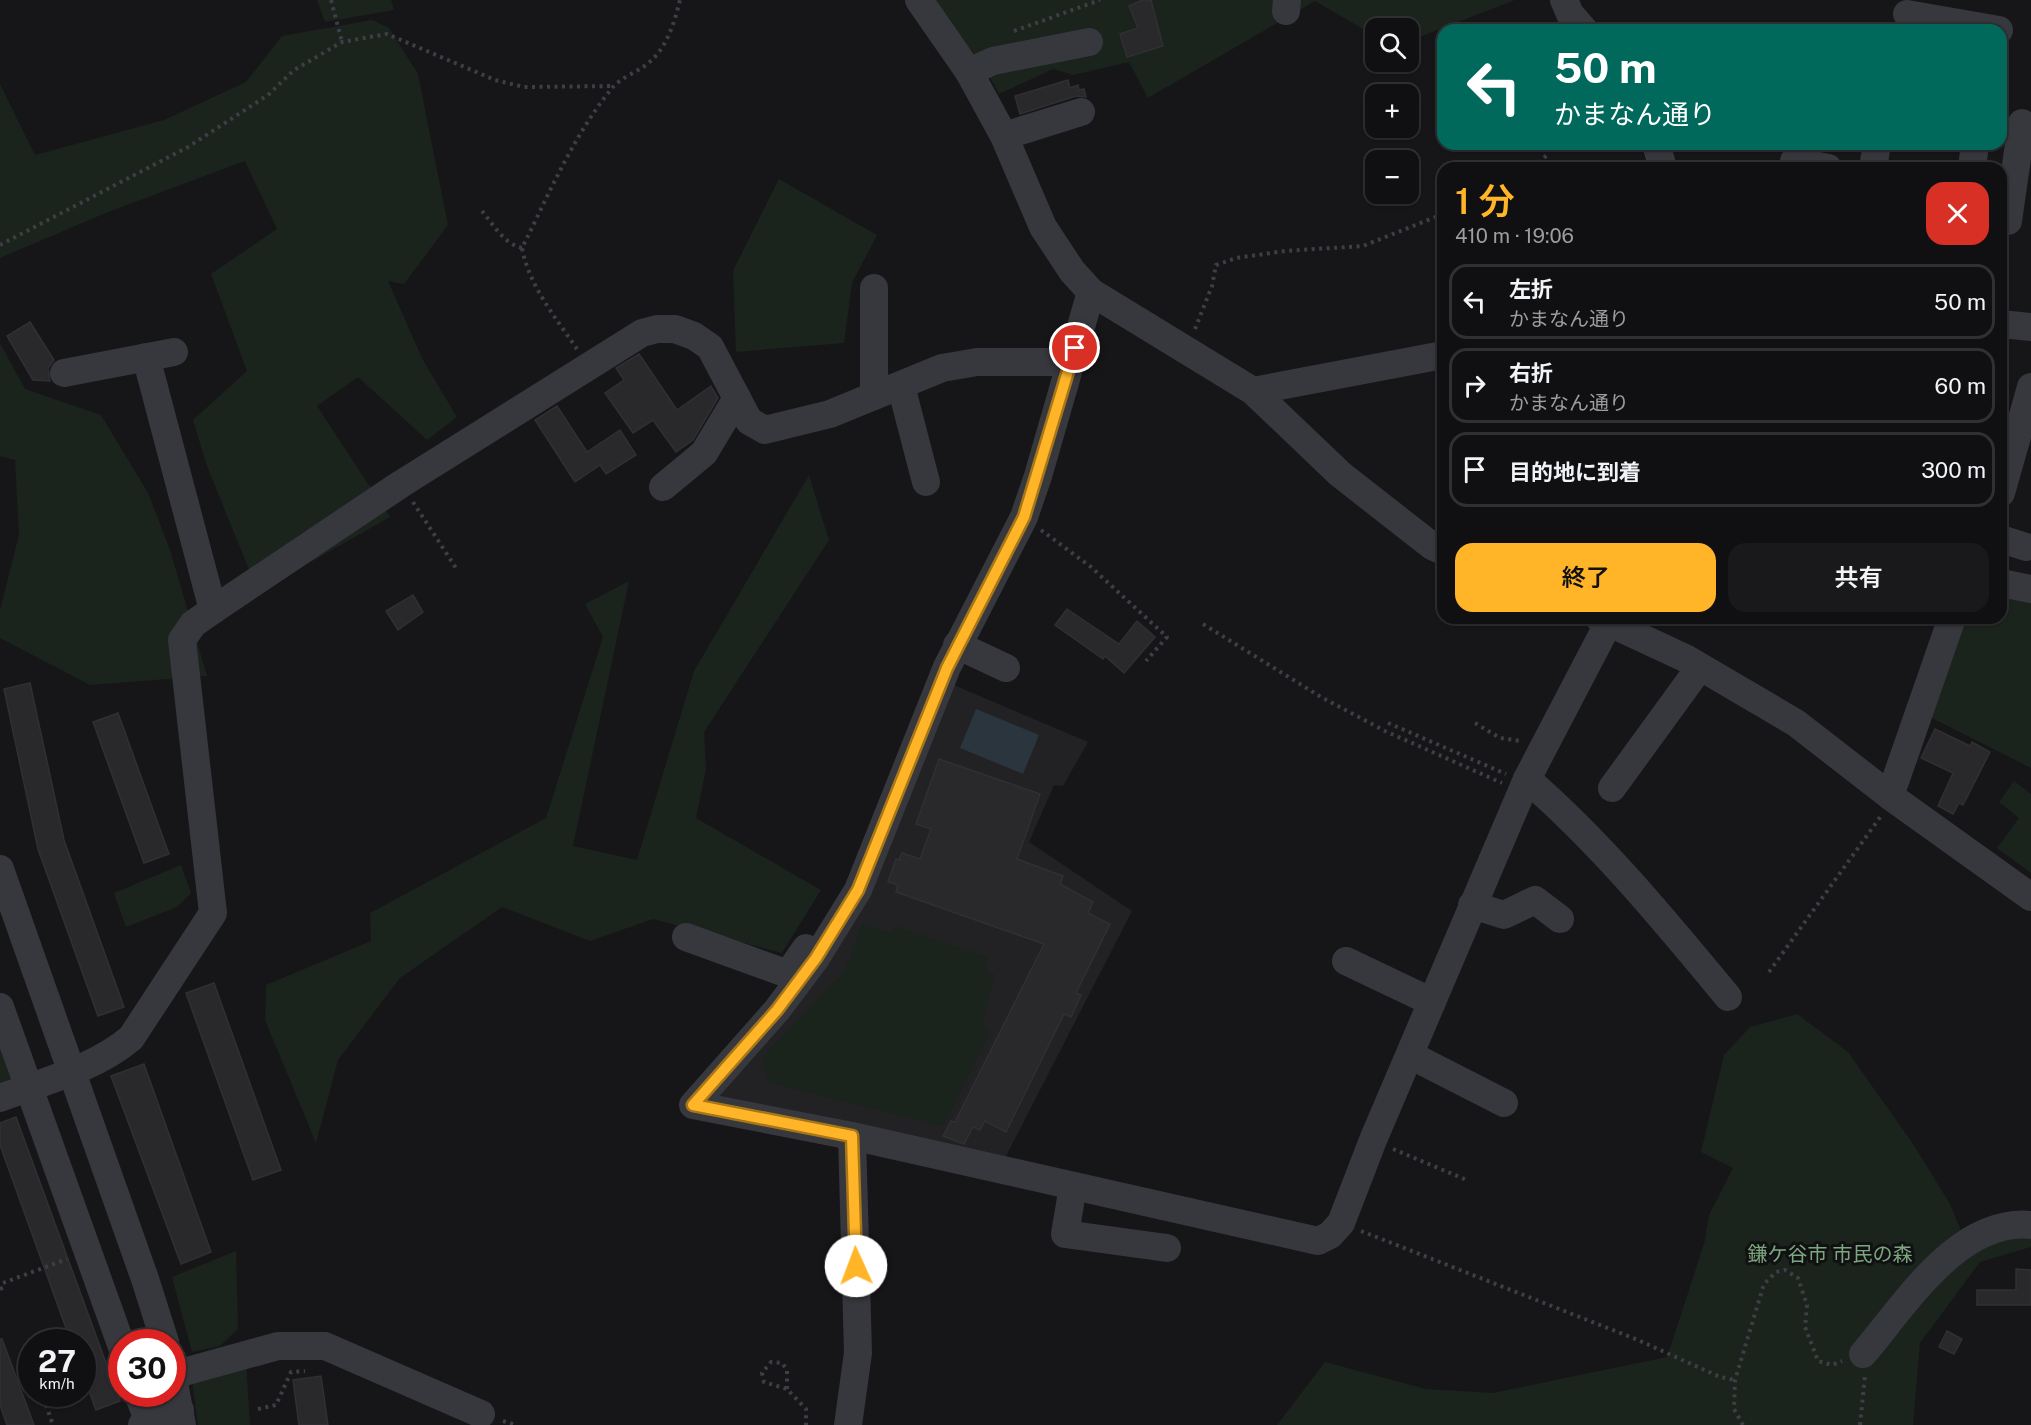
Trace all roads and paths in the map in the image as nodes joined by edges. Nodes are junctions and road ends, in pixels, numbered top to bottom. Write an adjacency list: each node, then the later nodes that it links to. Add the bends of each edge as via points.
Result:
1 (331, 0): 10 (path)
2 (680, 0): 13 (path, via 672,32 647,65)
3 (919, 0): 12 (street)
4 (1100, 0): 9 (path)
5 (1564, 0): 7 (street)
6 (1907, 15): 8 (street)
7 (1579, 24)
8 (1995, 24)
9 (1013, 32)
10 (342, 42): 13 (path, via 387,34 495,80 524,87); 24 (path, via 294,70 268,95 188,147)
11 (1089, 42): 12 (street, via 993,61)
12 (969, 72): 16 (street)
13 (614, 86): 25 (path, via 564,165)
14 (1081, 112): 16 (street)
15 (2022, 123): 23 (street)
16 (1004, 136): 27 (street, via 1043,227)
17 (1547, 150): 19 (path)
18 (1794, 161): 20 (street)
19 (1539, 162)
20 (1799, 162)
21 (482, 211): 25 (path, via 505,238)
22 (1437, 216): 30 (path, via 1363,246 1285,251 1216,265 1212,286)
23 (2013, 224)
24 (0, 245)
25 (522, 248): 34 (path, via 533,281)
26 (874, 288): 40 (street)
27 (1091, 292): 30 (street); 35 (street)
28 (2007, 325): 29 (street)
29 (2031, 327)
30 (1184, 351): 39 (street)
31 (174, 352): 33 (street)
32 (1437, 356): 39 (street)
33 (146, 357): 36 (street); 51 (street)
34 (589, 366): 41 (street, via 642,333 675,329 710,347); 44 (street)
35 (1069, 367): 37 (street, via 1054,362 977,362 942,368); 46 (street)
36 (64, 373)
37 (901, 386): 40 (street); 43 (street)
38 (2031, 387): 42 (street)
39 (1252, 391): 47 (street, via 1340,474)
40 (874, 396): 41 (street, via 830,414 765,430 749,421)
41 (737, 398): 45 (street, via 704,453)
42 (2007, 472)
43 (926, 482)
44 (401, 484): 48 (path); 51 (street)
45 (663, 487)
46 (1024, 517): 56 (street); 57 (path, via 1091,567 1167,637)
47 (1437, 548)
48 (456, 568)
49 (2007, 584): 50 (street)
50 (2031, 589)
51 (213, 610): 78 (street, via 194,624 182,640 213,913 131,1038 118,1049)
52 (1203, 624): 63 (path, via 1376,726)
53 (1602, 624): 62 (street)
54 (1612, 624): 58 (street)
55 (1950, 624): 65 (street)
56 (957, 645): 59 (street); 67 (street)
57 (1146, 661)
58 (1700, 667): 64 (street); 65 (street, via 1796,723)
59 (1006, 668)
60 (1388, 723): 63 (path)
61 (1475, 723): 62 (path, via 1500,738)
62 (1545, 744): 63 (street)
63 (1525, 784): 69 (street); 74 (street, via 1569,815)
64 (1612, 788)
65 (1890, 796): 68 (street); 73 (path, via 1884,812)
66 (0, 869): 78 (street)
67 (858, 890): 71 (street, via 846,895 828,915 788,974); 82 (street, via 816,958 777,1010 693,1105)
68 (2031, 897)
69 (1472, 905): 70 (street, via 1504,915 1535,900); 75 (street)
70 (1560, 919)
71 (686, 937)
72 (1346, 961): 75 (street)
73 (1769, 972)
74 (1728, 997)
75 (1432, 1002): 77 (street)
76 (0, 1007): 79 (street)
77 (1410, 1055): 81 (street); 83 (street)
78 (70, 1070): 79 (street); 92 (street)
79 (28, 1088): 80 (street); 89 (street)
80 (0, 1098)
81 (1504, 1103)
82 (852, 1136): 85 (street); 106 (street, via 858,1353)
83 (1373, 1140): 84 (path); 86 (street)
84 (1468, 1181)
85 (1073, 1186): 86 (street, via 1318,1241); 88 (street, via 1065,1234)
86 (1341, 1223): 96 (path)
87 (2031, 1225): 93 (street, via 1992,1229 1943,1260)
88 (1167, 1248)
89 (87, 1252): 90 (path); 91 (street)
90 (3, 1286)
91 (115, 1329)
92 (161, 1329)
93 (1863, 1354): 96 (path, via 1832,1365 1818,1361 1805,1327 1807,1305 1798,1278 1785,1270 1776,1272 1764,1284); 108 (path, via 1866,1382)
94 (186, 1371): 101 (street, via 278,1346 325,1346)
95 (311, 1371): 100 (path, via 291,1372 276,1405)
96 (1735, 1380): 107 (path, via 1734,1409)
97 (787, 1389): 97 (path, via 764,1382 762,1373 771,1362 782,1363 787,1370); 105 (path, via 806,1409)
98 (47, 1407): 104 (path)
99 (141, 1407): 103 (street)
100 (258, 1409)
101 (481, 1414)
102 (181, 1418): 103 (street)
103 (145, 1424)
104 (53, 1425)
105 (806, 1425)
106 (848, 1425)
107 (1743, 1425)
108 (1860, 1425)

